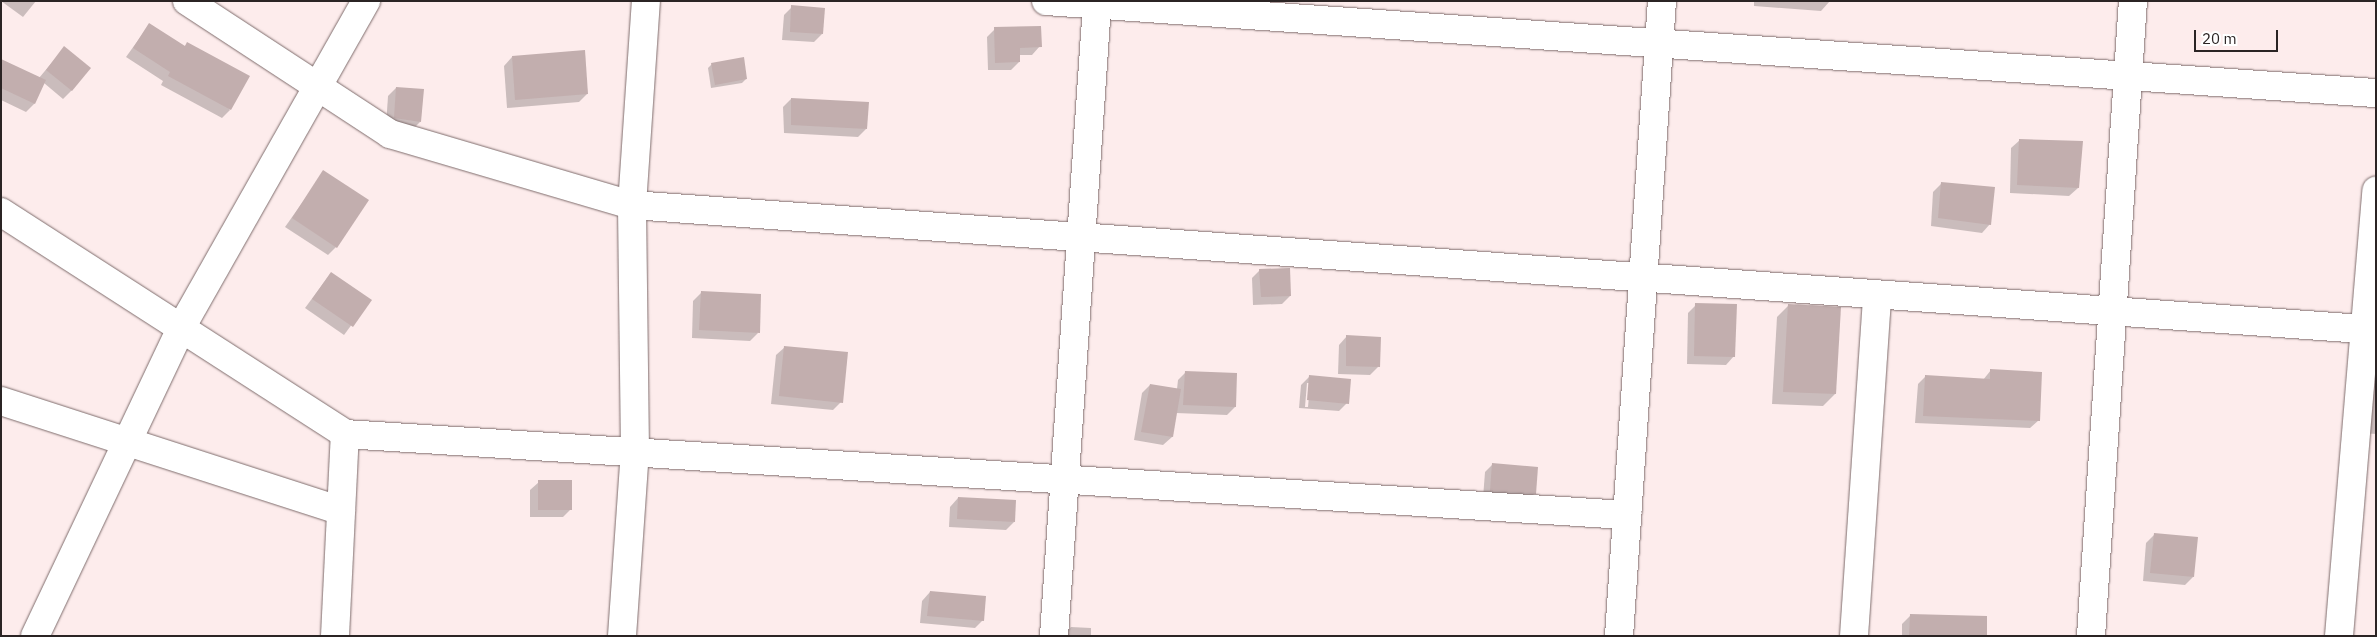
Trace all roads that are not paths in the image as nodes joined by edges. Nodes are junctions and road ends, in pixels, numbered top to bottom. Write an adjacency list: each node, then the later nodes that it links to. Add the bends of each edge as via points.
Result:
1 (187, 1): 11 (street)
2 (366, 1): 11 (street)
3 (646, 1): 14 (street)
4 (1046, 1): 7 (street)
5 (1662, 1): 9 (street)
6 (2133, 1): 10 (street)
7 (1097, 5): 8 (street); 16 (street)
8 (1208, 7): 9 (street)
9 (1660, 44): 10 (street); 17 (street)
10 (2128, 76): 12 (street); 19 (street)
11 (319, 88): 14 (street, via 390,134); 20 (street)
12 (2376, 93)
13 (2376, 191): 21 (street)
14 (632, 205): 16 (street); 25 (street)
15 (1, 212): 20 (street)
16 (1081, 238): 17 (street); 26 (street)
17 (1644, 278): 18 (street); 28 (street)
18 (1877, 295): 19 (street); 34 (street)
19 (2112, 312): 21 (street); 35 (street)
20 (181, 328): 23 (street); 24 (street)
21 (2370, 330): 36 (street)
22 (1, 401): 24 (street)
23 (346, 434): 25 (street); 27 (street)
24 (127, 442): 27 (street); 29 (street)
25 (635, 452): 26 (street); 31 (street)
26 (1064, 480): 28 (street); 32 (street)
27 (342, 511): 30 (street)
28 (1627, 515): 33 (street)
29 (35, 636)
30 (335, 636)
31 (622, 636)
32 (1054, 636)
33 (1619, 636)
34 (1854, 636)
35 (2091, 636)
36 (2339, 636)

